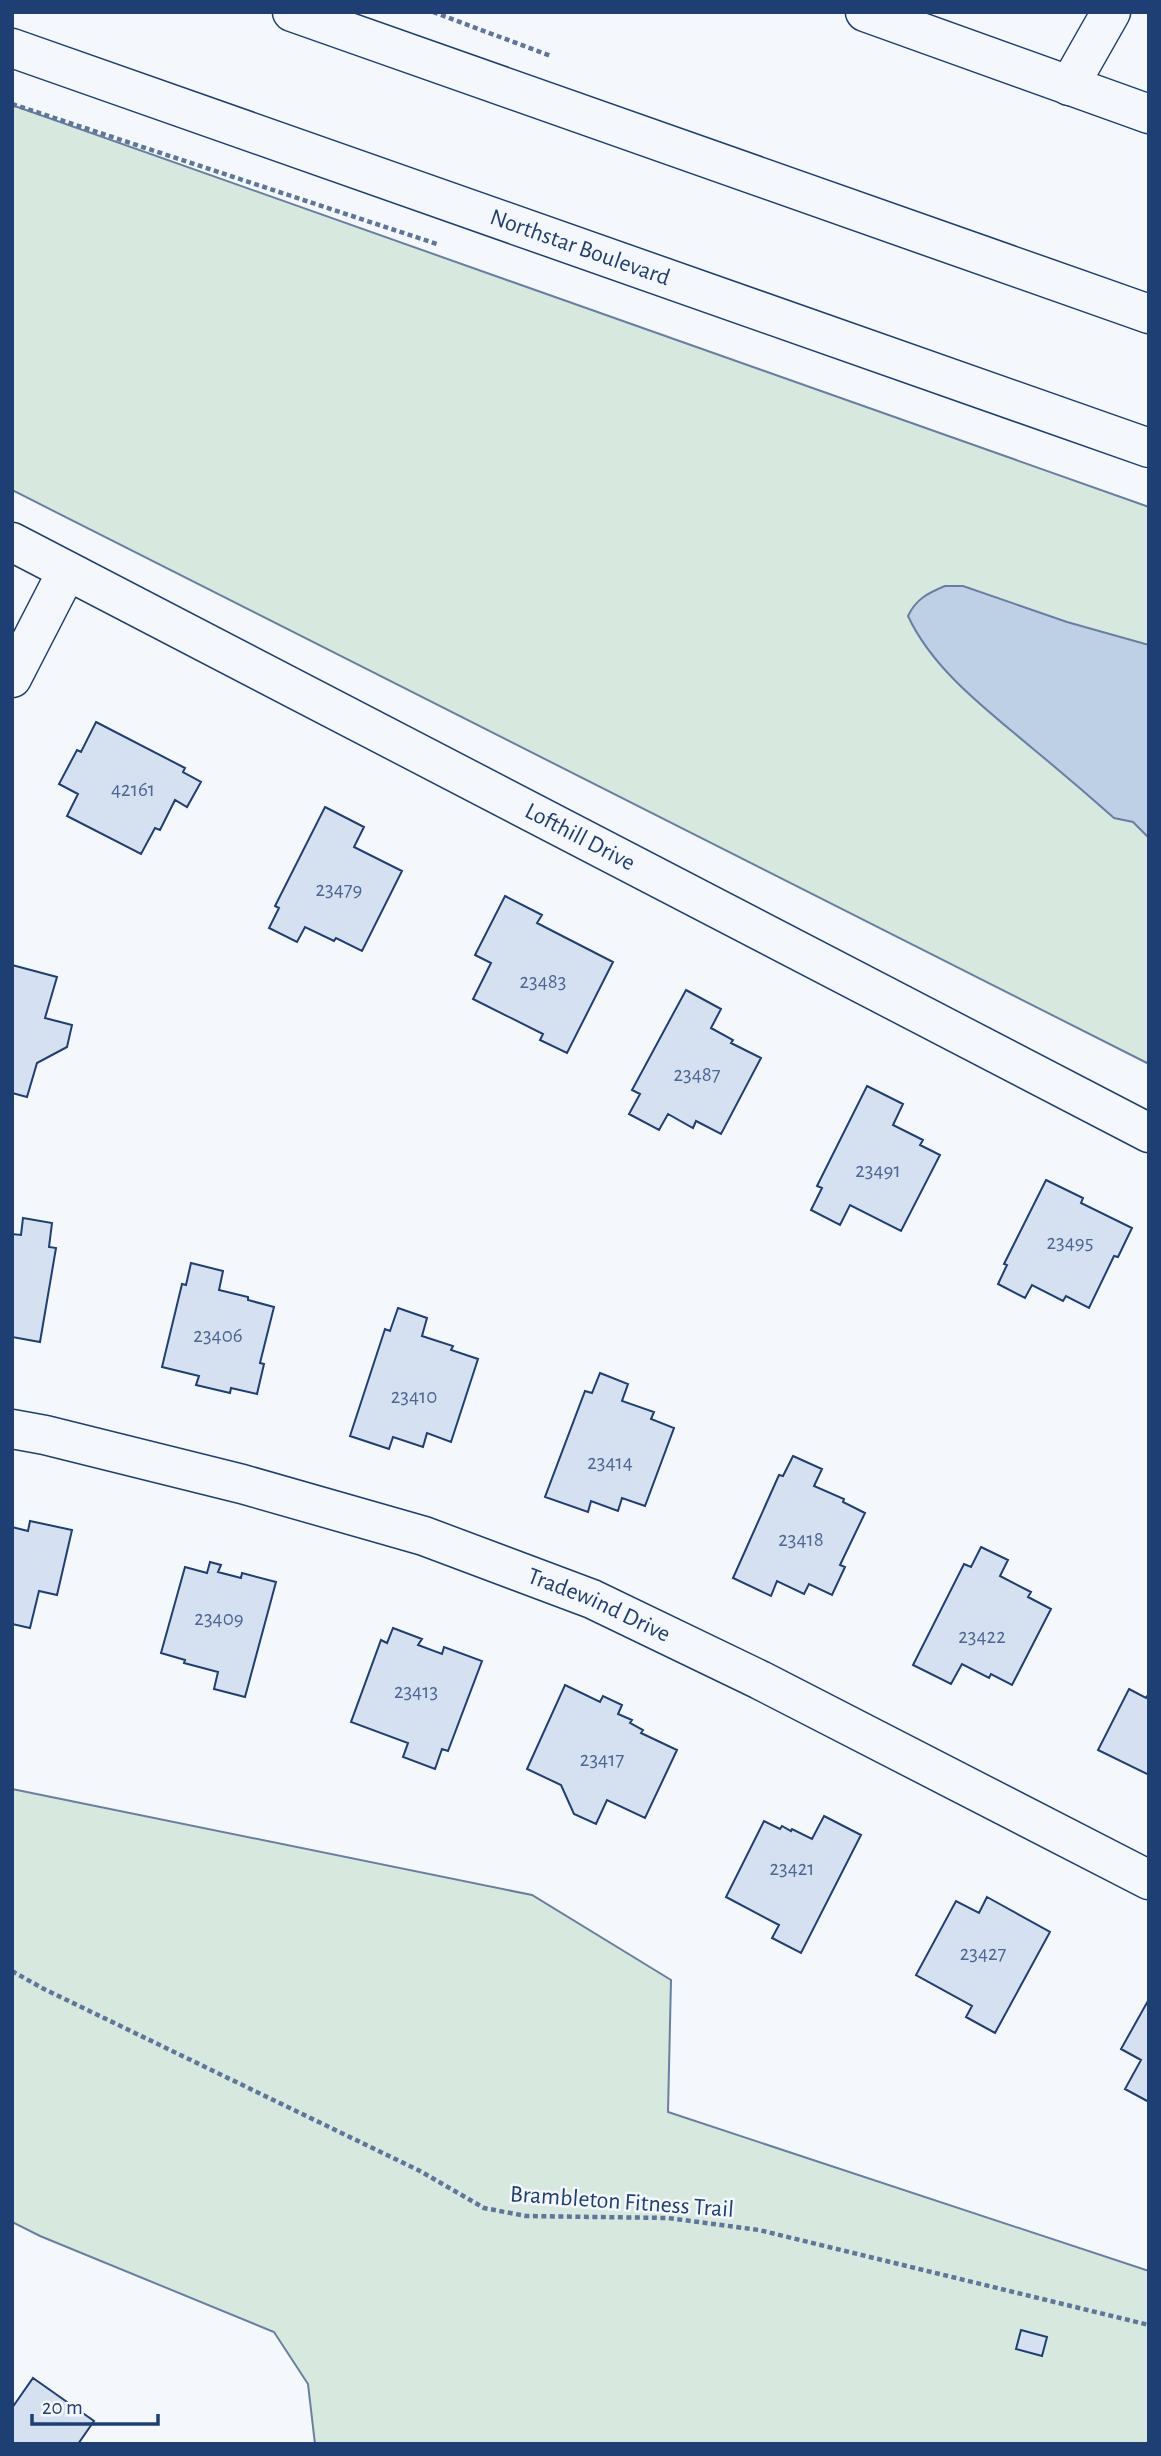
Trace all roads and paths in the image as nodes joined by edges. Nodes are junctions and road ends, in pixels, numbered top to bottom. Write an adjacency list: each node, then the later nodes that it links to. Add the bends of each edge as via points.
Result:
1 (292, 12): 7 (street)
2 (865, 12): 5 (street)
3 (1111, 12): 5 (street)
4 (12, 48): 8 (street, Northstar Boulevard)
5 (1069, 86): 6 (street)
6 (1149, 114)
7 (1149, 314)
8 (1149, 448)
9 (12, 542): 10 (street, Lofthill Drive)
10 (67, 571): 11 (street); 12 (street, Lofthill Drive)
11 (12, 678)
12 (1149, 1133)
13 (12, 1429): 14 (street, Tradewind Drive, via 242,1484 424,1536 592,1599)
14 (1149, 1880)
15 (12, 1971): 16 (path, Brambleton Fitness Trail, via 420,2171 484,2208 526,2216 668,2218 759,2230)
16 (1149, 2325)

